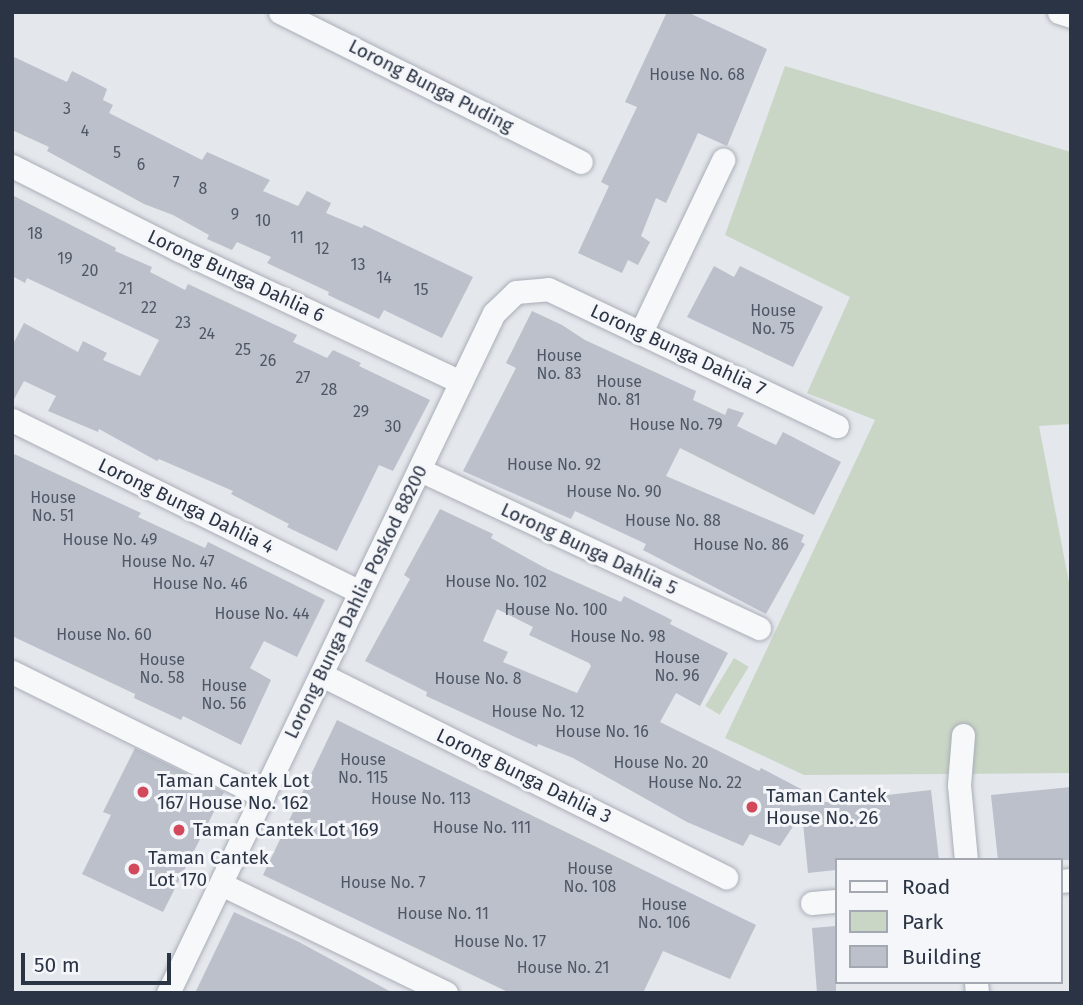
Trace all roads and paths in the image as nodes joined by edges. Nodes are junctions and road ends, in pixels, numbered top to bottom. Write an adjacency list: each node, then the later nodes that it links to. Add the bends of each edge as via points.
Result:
1 (280, 12): 5 (street, Lorong Bunga Puding)
2 (1059, 12): 3 (street)
3 (1071, 16)
4 (723, 160): 8 (street)
5 (581, 162)
6 (12, 166): 9 (street, Lorong Bunga Dahlia 6)
7 (516, 292): 8 (street, Lorong Bunga Dahlia 7, via 548,289); 9 (street, Lorong Bunga Dahlia Poskod 88200, via 494,313)
8 (641, 332): 11 (street, Lorong Bunga Dahlia 7)
9 (461, 382): 12 (street, Lorong Bunga Dahlia Poskod 88200)
10 (12, 420): 13 (street, Lorong Bunga Dahlia 4)
11 (837, 426)
12 (420, 470): 13 (street, Lorong Bunga Dahlia Poskod 88200); 14 (street, Lorong Bunga Dahlia 5)
13 (360, 592): 16 (street, Lorong Bunga Dahlia Poskod 88200)
14 (759, 628)
15 (12, 672): 18 (street)
16 (322, 676): 18 (street, Lorong Bunga Dahlia Poskod 88200); 20 (street, Lorong Bunga Dahlia 3)
17 (963, 735): 19 (street, via 958,785)
18 (262, 796): 21 (street, Lorong Bunga Dahlia Poskod 88200)
19 (966, 858)
20 (726, 877)
21 (221, 884): 24 (street, Lorong Bunga Dahlia Poskod 88200); 25 (street)
22 (834, 901): 23 (street)
23 (812, 903)
24 (168, 993)
25 (446, 993)

